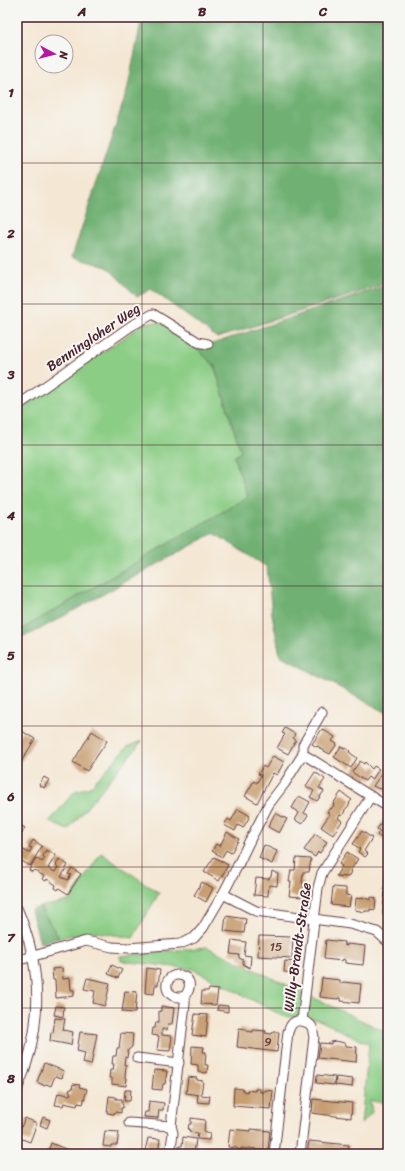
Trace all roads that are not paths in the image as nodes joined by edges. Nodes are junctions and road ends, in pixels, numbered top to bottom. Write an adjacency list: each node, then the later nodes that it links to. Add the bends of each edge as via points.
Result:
1 (208, 344): 2 (street, Benningloher Weg, via 198,342 153,314 131,326)
2 (17, 406)
3 (322, 712): 4 (street, via 303,745)
4 (303, 754): 5 (street); 7 (street, via 269,804)
5 (371, 796): 6 (street); 9 (street, Willy-Brandt-Straße, via 322,873)
6 (388, 808)
7 (222, 894): 9 (street, via 256,911); 11 (street, via 203,928 194,938 180,944 128,948 86,941)
8 (17, 908): 11 (street)
9 (314, 919): 10 (street, via 350,924 377,932); 14 (street, Willy-Brandt-Straße)
10 (387, 940)
11 (32, 956): 12 (street); 17 (street, via 36,981 35,1026)
12 (17, 959)
13 (185, 996): 16 (street)
14 (302, 1021): 21 (street, Willy-Brandt-Straße, via 292,1023 288,1032); 22 (street, Willy-Brandt-Straße, via 312,1028 314,1037)
15 (137, 1058): 16 (street)
16 (179, 1063): 19 (street)
17 (18, 1084)
18 (129, 1123): 19 (street)
19 (171, 1126): 20 (street, via 173,1133)
20 (170, 1154)
21 (274, 1154)
22 (300, 1154)

